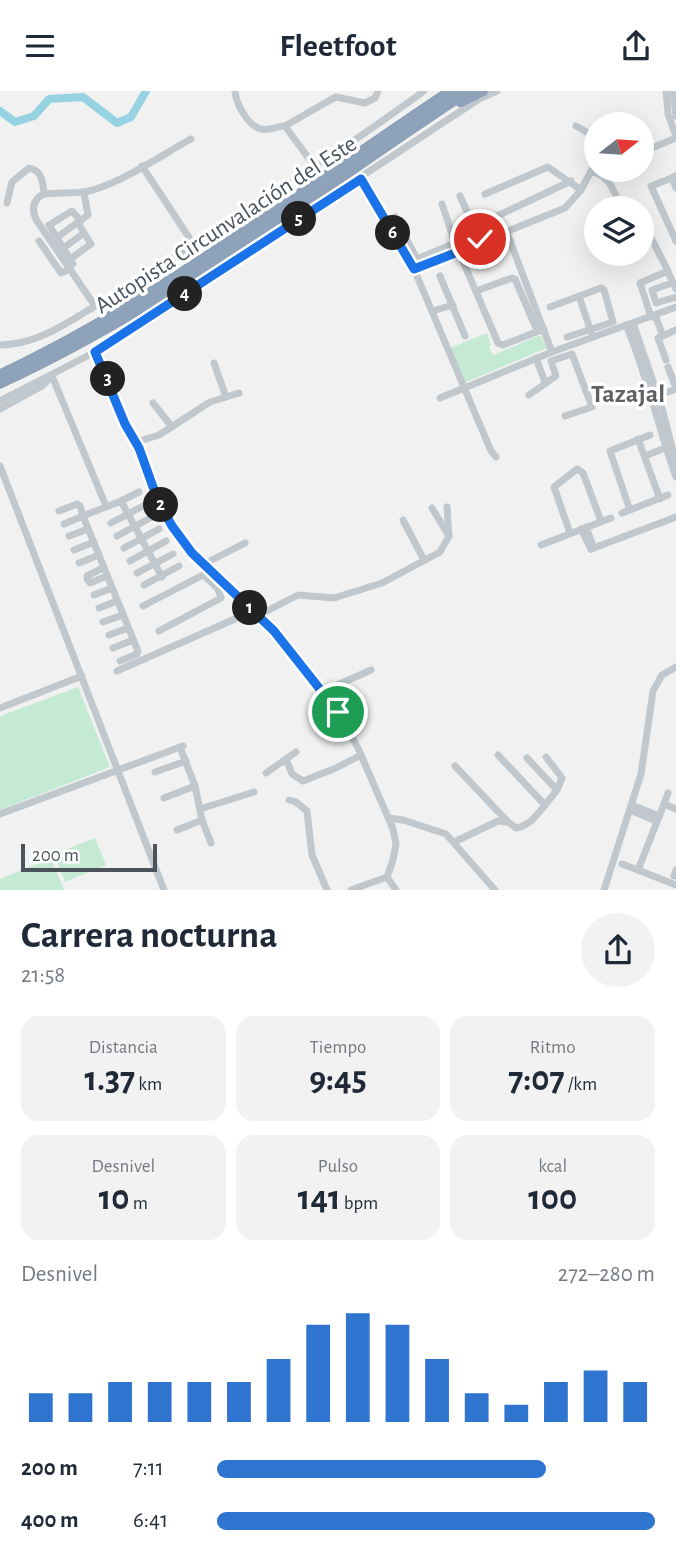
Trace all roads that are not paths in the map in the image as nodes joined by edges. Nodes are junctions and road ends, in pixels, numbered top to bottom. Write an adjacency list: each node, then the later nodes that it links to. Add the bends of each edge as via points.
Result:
1 (235, 91): 13 (street, via 238,103 257,127)
2 (378, 91): 13 (street, via 365,103 336,97)
3 (425, 91): 20 (street)
4 (440, 91): 11 (highway)
5 (451, 91): 11 (highway, Autopista Circunvalación del Este)
6 (468, 91): 11 (highway, Autopista Circunvalación del Este)
7 (483, 91): 11 (highway)
8 (497, 91): 22 (street)
9 (666, 91): 16 (street)
10 (673, 91): 12 (street)
11 (423, 115): 74 (highway, Autopista Circunvalación del Este, via 127,308); 77 (highway, Autopista Circunvalación del Este, via 132,316)
12 (676, 116)
13 (285, 125): 20 (street)
14 (576, 126): 15 (street)
15 (584, 131)
16 (676, 137): 18 (street)
17 (191, 139): 19 (street)
18 (654, 147)
19 (142, 166): 27 (street); 43 (street)
20 (316, 167): 43 (street)
21 (674, 177): 25 (street); 40 (street, via 651,186)
22 (361, 179): 46 (street); 70 (street)
23 (571, 181): 26 (street); 29 (street, via 548,167); 34 (street)
24 (585, 182): 26 (street)
25 (676, 188)
26 (581, 190): 37 (street, via 565,208)
27 (84, 193): 28 (street); 35 (street, via 89,213)
28 (44, 194): 31 (street, via 42,178 29,168 12,182); 47 (street, via 34,204 34,215)
29 (485, 194)
30 (460, 196): 41 (street)
31 (7, 203)
32 (442, 204): 46 (street, via 455,243)
33 (395, 217): 46 (street)
34 (495, 217)
35 (80, 222): 36 (street); 38 (street); 38 (street, via 72,211 51,223)
36 (84, 233): 44 (street); 47 (street, via 91,244)
37 (507, 233): 41 (street); 63 (street)
38 (56, 238): 44 (street)
39 (39, 241): 47 (street, via 61,273)
40 (676, 241)
41 (481, 243): 45 (street)
42 (654, 244): 61 (street, via 667,271 640,283)
43 (194, 245): 56 (street)
44 (62, 249): 47 (street)
45 (459, 252): 48 (street); 53 (street)
46 (411, 257): 48 (street)
47 (71, 264): 56 (street)
48 (414, 269): 60 (street)
49 (667, 272): 52 (street)
50 (440, 276): 57 (street)
51 (669, 284): 55 (street, via 652,291 656,303)
52 (676, 289)
53 (476, 291): 63 (street, via 515,279); 63 (street, via 501,345)
54 (579, 296): 58 (street); 65 (street); 65 (street, via 604,290 613,322)
55 (676, 297)
56 (95, 306): 69 (street, via 46,336)
57 (449, 307): 60 (street); 66 (street)
58 (550, 307)
59 (676, 307): 61 (street)
60 (433, 314): 79 (street)
61 (653, 316): 62 (street); 67 (street)
62 (629, 324): 65 (street); 82 (street); 92 (street)
63 (540, 329): 71 (street)
64 (676, 330): 67 (street)
65 (591, 333): 68 (street); 71 (street)
66 (465, 336)
67 (663, 336): 78 (street, via 658,338)
68 (567, 337)
69 (0, 345)
70 (95, 352): 75 (street); 95 (street)
71 (552, 352): 72 (street)
72 (540, 357): 76 (street); 79 (street)
73 (214, 363): 83 (street)
74 (0, 375)
75 (52, 376): 85 (street, via 42,386); 105 (street)
76 (549, 380): 81 (street); 89 (street, via 556,376 551,361 572,354 592,407)
77 (0, 383)
78 (676, 388): 82 (street)
79 (463, 389): 84 (street); 97 (street)
80 (239, 393): 83 (street)
81 (529, 395)
82 (657, 396): 92 (street)
83 (226, 397): 91 (street, via 201,406)
84 (440, 398)
85 (9, 400): 86 (street); 88 (street)
86 (0, 401)
87 (153, 403): 91 (street)
88 (0, 409)
89 (565, 417)
90 (676, 422): 92 (street)
91 (172, 427): 95 (street)
92 (662, 428): 96 (street); 99 (street)
93 (650, 435): 94 (street)
94 (638, 439): 98 (street); 98 (street, via 610,451 626,512 664,497)
95 (138, 445): 140 (street, via 172,526)
96 (666, 450): 98 (street); 99 (street)
97 (496, 457)
98 (646, 458)
99 (675, 466): 101 (street)
100 (0, 467): 165 (street)
101 (676, 477)
102 (139, 492): 103 (street)
103 (121, 501): 105 (street); 109 (street)
104 (145, 505): 109 (street)
105 (106, 506): 110 (street)
106 (447, 507): 125 (street)
107 (432, 508): 125 (street)
108 (59, 511): 110 (street, via 79,504)
109 (128, 514): 116 (street); 118 (street)
110 (83, 516): 117 (street); 120 (street)
111 (152, 517): 118 (street)
112 (676, 517): 119 (street, via 591,549)
113 (611, 518): 115 (street)
114 (403, 520): 136 (street)
115 (601, 521): 119 (street); 122 (street, via 583,473 573,471 554,487)
116 (111, 523)
117 (64, 524)
118 (135, 527): 124 (street); 126 (street)
119 (584, 528): 122 (street)
120 (89, 529): 123 (street); 128 (street)
121 (159, 529): 126 (street)
122 (570, 533): 130 (street)
123 (69, 536)
124 (117, 536)
125 (449, 537): 136 (street, via 444,548)
126 (141, 539): 131 (street); 133 (street)
127 (166, 541): 133 (street)
128 (93, 542): 132 (street); 135 (street)
129 (246, 543): 140 (street)
130 (541, 545)
131 (124, 548)
132 (74, 550)
133 (148, 552): 137 (street); 139 (street)
134 (173, 554): 139 (street)
135 (99, 555): 138 (street); 142 (street)
136 (424, 560): 153 (street, via 382,583 334,598 298,595)
137 (130, 561)
138 (79, 563)
139 (155, 564): 143 (street); 146 (street)
140 (204, 564): 144 (street)
141 (180, 566): 146 (street)
142 (103, 568): 145 (street); 145 (street, via 87,579 90,583)
143 (137, 573)
144 (207, 573): 151 (street); 153 (street); 157 (street, via 221,598)
145 (107, 576): 148 (street)
146 (162, 577): 147 (street)
147 (144, 585)
148 (112, 588): 149 (street); 150 (street)
149 (94, 595)
150 (117, 601): 152 (street); 154 (street)
151 (143, 606)
152 (99, 608)
153 (255, 613): 164 (street); 166 (street)
154 (123, 615): 155 (street); 156 (street)
155 (103, 622)
156 (128, 628): 158 (street); 159 (street)
157 (159, 631)
158 (109, 635)
159 (133, 640): 160 (street); 161 (street, via 138,653)
160 (113, 648)
161 (120, 661)
162 (676, 667): 187 (street, via 662,675 653,691 642,768)
163 (371, 670): 166 (street)
164 (117, 671)
165 (82, 676): 167 (street); 176 (street)
166 (322, 692): 169 (street)
167 (0, 708)
168 (296, 752): 173 (street)
169 (361, 755): 173 (street, via 303,781 292,774); 192 (street)
170 (498, 755): 186 (street)
171 (546, 757): 180 (street, via 562,778)
172 (527, 758): 180 (street)
173 (286, 759): 178 (street)
174 (184, 762): 176 (street, via 180,747); 177 (street); 179 (street)
175 (455, 766): 190 (street)
176 (118, 769): 191 (street); 205 (street)
177 (155, 772)
178 (265, 773)
179 (193, 787): 183 (street); 188 (street)
180 (557, 790): 186 (street)
181 (254, 792): 188 (street)
182 (668, 793): 185 (street)
183 (164, 797)
184 (289, 800): 206 (street, via 307,810 312,853)
185 (664, 804): 189 (street); 193 (street)
186 (545, 805): 196 (street, via 526,825 516,828)
187 (631, 807): 193 (street); 211 (street)
188 (200, 809): 194 (street)
189 (676, 809)
190 (497, 810): 195 (street); 196 (street)
191 (0, 814)
192 (389, 818): 198 (street, via 440,832); 202 (street, via 396,844)
193 (657, 819): 201 (street)
194 (202, 820): 197 (street); 199 (street)
195 (497, 821): 196 (street); 198 (street)
196 (508, 822)
197 (177, 830)
198 (454, 842): 210 (street)
199 (211, 843)
200 (622, 864): 201 (street)
201 (638, 870): 204 (street)
202 (387, 877): 203 (street); 209 (street)
203 (372, 881): 207 (street); 208 (street)
204 (676, 885)
205 (164, 890)
206 (327, 890)
207 (351, 890)
208 (375, 890)
209 (396, 890)
210 (495, 890)
211 (604, 890)

